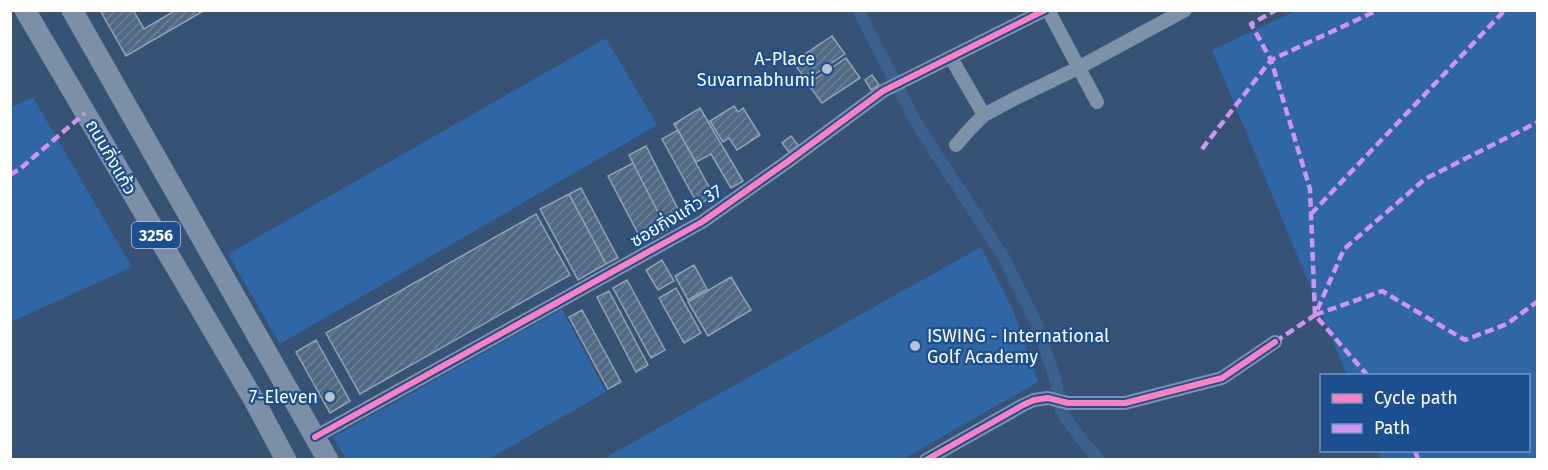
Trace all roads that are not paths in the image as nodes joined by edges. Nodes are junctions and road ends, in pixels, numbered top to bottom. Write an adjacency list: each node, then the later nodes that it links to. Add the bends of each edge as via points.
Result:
1 (25, 10): 12 (main road, ถนนกิ่งแก้ว / 3256)
2 (72, 10): 11 (main road, 3256)
3 (1047, 10): 5 (street, ซอยกิ่งแก้ว 37); 6 (street)
4 (1185, 10): 6 (street)
5 (951, 58): 8 (street); 11 (street, ซอยกิ่งแก้ว 37, via 884,91 702,222)
6 (1078, 68): 7 (street); 8 (street)
7 (1097, 102)
8 (984, 115): 9 (street)
9 (956, 145)
10 (1275, 342): 14 (street, via 1222,378 1125,403 1035,400)
11 (315, 437): 13 (main road, 3256)
12 (286, 459)
13 (328, 459)
14 (926, 459)

